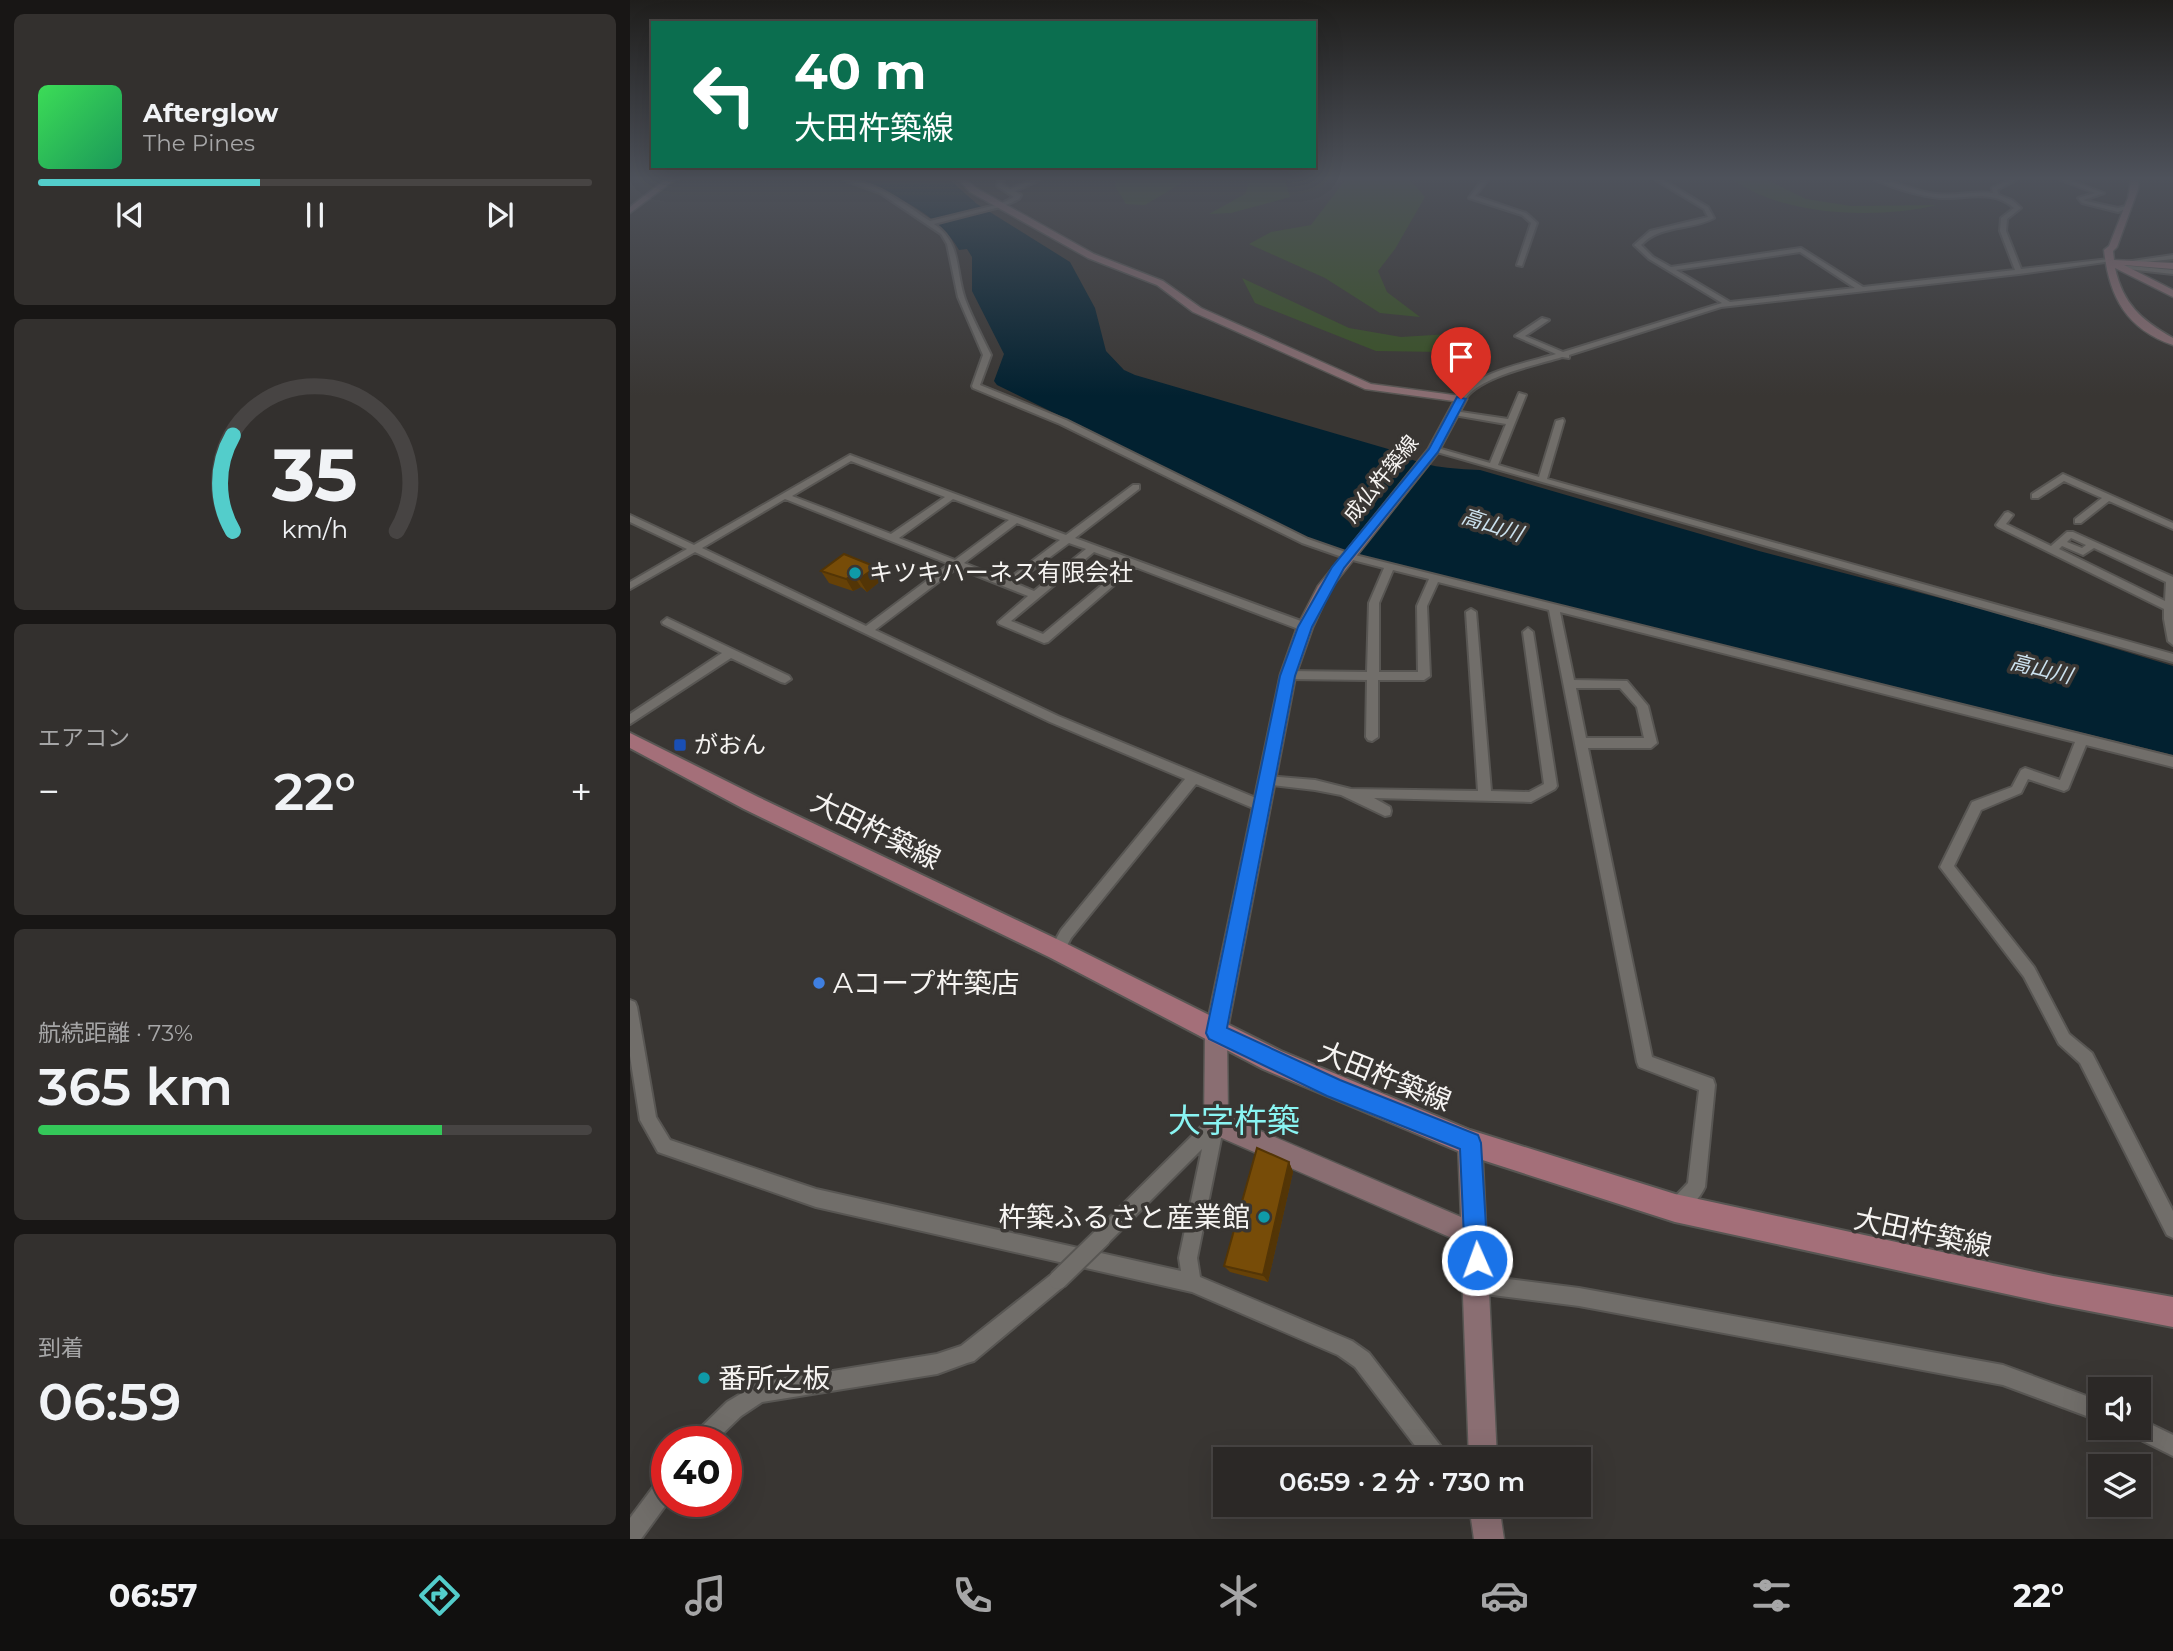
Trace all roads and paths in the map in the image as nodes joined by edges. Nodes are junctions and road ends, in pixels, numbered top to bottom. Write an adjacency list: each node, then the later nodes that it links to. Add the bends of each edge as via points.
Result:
1 (952, 252): 47 (street, via 961,297 987,355 976,386 1063,422 1305,541)
2 (1084, 252): 24 (main road, 成仏杵築線, via 1160,283 1213,318 1369,387)
3 (1525, 252): 11 (street)
4 (1646, 252): 14 (street)
5 (1789, 252): 14 (street)
6 (1804, 252): 17 (street)
7 (2009, 252): 15 (street)
8 (2108, 252): 10 (main road)
9 (2173, 257): 13 (street)
10 (2109, 261): 13 (main road); 15 (street)
11 (1520, 265)
12 (2173, 266): 13 (main road)
13 (2119, 267): 16 (street); 18 (main road); 21 (main road, via 2113,290 2123,306)
14 (1669, 270): 19 (street)
15 (2019, 272): 17 (street)
16 (2173, 272)
17 (1860, 288): 19 (street)
18 (2173, 294)
19 (1729, 304): 22 (street)
20 (1545, 320): 22 (street, via 1519,336)
21 (2173, 342)
22 (1566, 356): 24 (street, via 1482,380)
23 (1522, 395): 27 (street)
24 (1461, 399): 25 (main road, 成仏杵築線)
25 (1454, 413): 27 (street); 28 (main road, 成仏杵築線)
26 (1560, 421): 30 (street)
27 (1511, 422): 29 (street)
28 (1434, 450): 29 (street); 47 (main road, 成仏杵築線)
29 (1494, 465): 30 (street)
30 (1543, 478): 64 (street)
31 (1136, 487): 42 (street)
32 (785, 496): 33 (street, via 849,458); 41 (street); 46 (street)
33 (952, 496): 38 (street); 41 (street)
34 (2035, 496): 35 (street, via 2063,477)
35 (2109, 497): 39 (street); 40 (street)
36 (2008, 515): 44 (street, via 2001,525)
37 (630, 518): 46 (street)
38 (1015, 520): 42 (street); 48 (street)
39 (2078, 521)
40 (2173, 526)
41 (892, 538): 48 (street)
42 (1068, 540): 45 (street); 52 (street)
43 (2092, 544): 44 (street, via 2070,534); 55 (street, via 2171,580)
44 (2056, 546): 55 (street)
45 (1092, 549): 49 (street); 54 (street)
46 (693, 550): 53 (street); 60 (street)
47 (1348, 556): 50 (street); 59 (main road, 成仏杵築線, via 1325,586)
48 (957, 564): 52 (street); 60 (street)
49 (1133, 564): 54 (street, via 1044,639 1003,622); 59 (street)
50 (1390, 567): 51 (street); 68 (street, via 1374,603)
51 (1435, 578): 56 (street); 68 (street, via 1422,606 1424,676)
52 (1008, 584): 54 (street)
53 (630, 586)
54 (1035, 595)
55 (2169, 607): 62 (street)
56 (1554, 608): 70 (street); 73 (street)
57 (1471, 612): 80 (street)
58 (667, 622): 65 (street)
59 (1305, 627): 67 (main road, 成仏杵築線)
60 (866, 631): 77 (street)
61 (1528, 632): 80 (street, via 1551,786 1531,797)
62 (2173, 641)
63 (2173, 647): 64 (street)
64 (2156, 652): 66 (street)
65 (730, 653): 69 (street); 71 (street)
66 (2173, 658)
67 (1288, 676): 68 (street); 78 (main road, 成仏杵築線)
68 (1374, 677): 72 (street)
69 (785, 679)
70 (1570, 684): 75 (street); 75 (street, via 1623,684 1642,706 1651,743)
71 (630, 720)
72 (1372, 737)
73 (2082, 739): 76 (street); 89 (street, via 2064,786 2025,773 2017,790 1976,806 1947,867 2029,972 2064,1040 2086,1058)
74 (630, 740): 83 (main road, 大田杵築線)
75 (1581, 743): 88 (street, via 1645,1062 1707,1084 1696,1186)
76 (2173, 762)
77 (1193, 778): 81 (street); 83 (street)
78 (1268, 781): 79 (street, via 1335,786); 81 (main road, 成仏杵築線)
79 (1352, 793): 80 (street); 82 (street)
80 (1485, 797)
81 (1264, 807): 85 (main road, 成仏杵築線)
82 (1385, 811)
83 (1057, 950): 85 (main road, 大田杵築線)
84 (630, 1007): 91 (street, via 648,1120 664,1146 816,1198)
85 (1216, 1033): 86 (main road, 成仏杵築線); 87 (main road, 大田杵築線, via 1334,1088)
86 (1216, 1124): 90 (main road); 91 (street, via 1188,1258); 95 (street, bridge, via 1058,1280 967,1354 937,1364 759,1393)
87 (1470, 1143): 88 (main road, 大田杵築線); 90 (main road)
88 (1675, 1208): 93 (main road, 大田杵築線)
89 (2173, 1229)
90 (1476, 1236): 92 (main road)
91 (1192, 1283): 98 (street, via 1345,1348 1362,1360)
92 (1478, 1284): 94 (street, via 1579,1297 2003,1375); 99 (main road)
93 (2173, 1312)
94 (2088, 1407)
95 (716, 1426)
96 (2151, 1435): 97 (street)
97 (2173, 1446)
98 (1429, 1447)
99 (1483, 1447)
100 (651, 1507): 101 (street)
101 (630, 1536)

